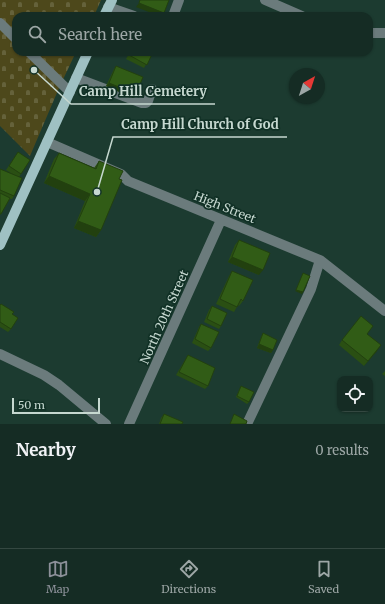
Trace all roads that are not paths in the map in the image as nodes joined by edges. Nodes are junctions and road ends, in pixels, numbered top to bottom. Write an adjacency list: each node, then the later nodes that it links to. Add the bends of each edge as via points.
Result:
1 (179, 0): 5 (street)
2 (265, 0): 6 (street)
3 (108, 8): 4 (street)
4 (121, 12)
5 (174, 12)
6 (293, 12)
7 (0, 23): 10 (street)
8 (373, 33): 9 (street)
9 (385, 33)
10 (12, 35)
11 (33, 56): 15 (street)
12 (86, 56): 13 (main road)
13 (76, 78): 14 (street, via 144,103 148,101); 15 (main road)
14 (152, 89)
15 (70, 92): 16 (main road)
16 (47, 142): 17 (street, High Street, via 121,174 128,181); 18 (main road)
17 (222, 220): 19 (street, High Street); 23 (street, North 20th Street)
18 (0, 245)
19 (320, 260): 20 (street, High Street); 24 (street, via 311,289)
20 (385, 311)
21 (0, 354): 22 (street, via 44,375)
22 (106, 424)
23 (129, 424)
24 (247, 424)

